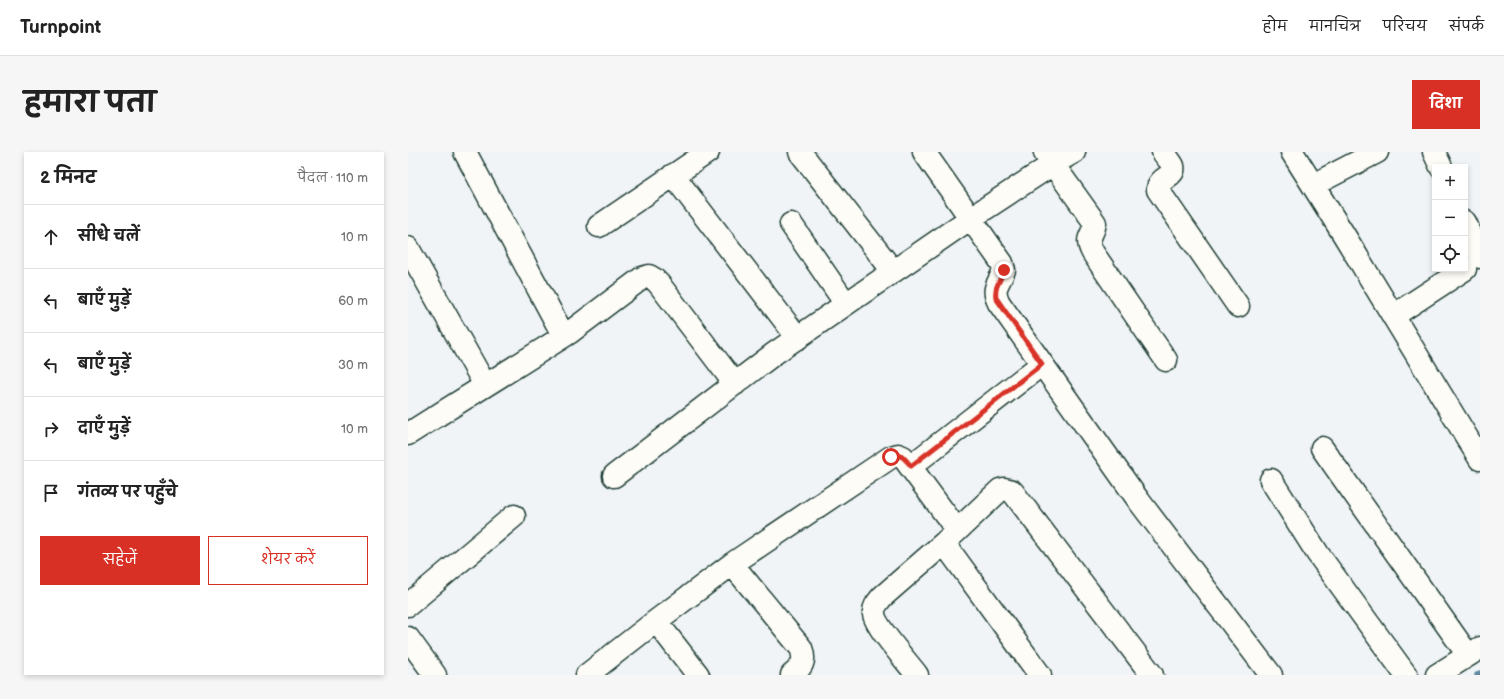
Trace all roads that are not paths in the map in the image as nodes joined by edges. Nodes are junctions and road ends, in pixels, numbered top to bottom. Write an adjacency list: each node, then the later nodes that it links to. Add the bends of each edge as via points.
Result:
1 (465, 152): 26 (street, via 559,328 562,333)
2 (708, 152): 12 (street)
3 (800, 152): 21 (street)
4 (924, 152): 14 (street)
5 (1074, 152): 10 (street)
6 (1163, 152): 24 (street, via 1172,166 1172,172 1161,181 1158,190)
7 (1292, 152): 13 (street)
8 (1377, 152): 13 (street)
9 (1434, 152): 11 (street)
10 (1049, 158): 14 (street); 28 (street, via 1095,223 1089,239 1093,253)
11 (1440, 164)
12 (673, 175): 16 (street); 27 (street)
13 (1313, 186): 25 (street)
14 (971, 218): 21 (street); 29 (street, via 1002,263 1004,270 997,283 996,298)
15 (790, 224): 23 (street)
16 (599, 226)
17 (1468, 229): 19 (street)
18 (408, 248): 31 (street)
19 (1480, 258): 20 (street)
20 (1468, 267)
21 (893, 271): 23 (street)
22 (1460, 272): 25 (street)
23 (846, 304): 27 (street)
24 (1238, 306)
25 (1393, 316): 34 (street)
26 (568, 333): 30 (street, via 642,278 649,276 659,284); 31 (street)
27 (798, 338): 30 (street)
28 (1166, 360)
29 (1042, 364): 35 (street); 53 (street, via 1139,501)
30 (735, 384): 36 (street)
31 (485, 385): 32 (street)
32 (408, 434)
33 (1322, 448): 44 (street)
34 (1480, 459)
35 (911, 466): 39 (street); 40 (street, via 903,457 891,457)
36 (614, 476)
37 (1271, 480): 54 (street, via 1318,554)
38 (514, 516): 41 (street)
39 (951, 536): 50 (street, via 876,605 874,614 879,625); 51 (street); 52 (street, via 1000,490 1004,488 1012,491)
40 (732, 564): 42 (street); 49 (street, via 801,648 804,654 803,662)
41 (408, 605)
42 (656, 621): 47 (street); 48 (street)
43 (408, 638): 45 (street)
44 (1474, 652): 55 (street)
45 (435, 675): 46 (street, via 442,672)
46 (450, 675)
47 (587, 675)
48 (698, 675)
49 (793, 675)
50 (917, 675)
51 (1040, 675)
52 (1152, 675)
53 (1271, 675)
54 (1406, 675)
55 (1437, 675)

